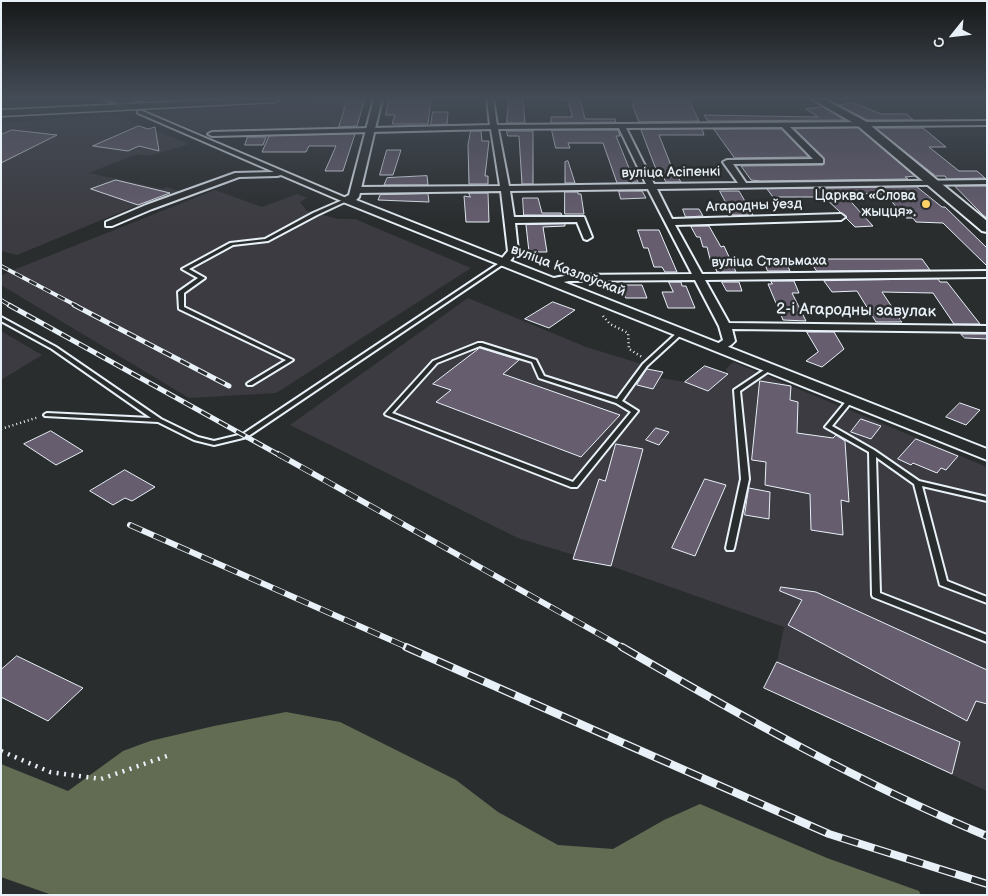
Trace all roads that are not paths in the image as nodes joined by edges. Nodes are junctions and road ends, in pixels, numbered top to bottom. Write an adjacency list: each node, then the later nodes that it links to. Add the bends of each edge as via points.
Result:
1 (208, 141): 7 (street, вуліца Казлоўскай)
2 (368, 141): 13 (street)
3 (495, 141): 12 (street)
4 (629, 141): 11 (street)
5 (800, 141): 10 (street, via 820,161 727,162)
6 (883, 141): 9 (main road)
7 (288, 175): 13 (street, вуліца Казлоўскай); 17 (street, via 238,175)
8 (987, 182): 9 (street, вуліца Асіпенкі)
9 (934, 183): 10 (street, вуліца Асіпенкі); 18 (main road)
10 (744, 186): 11 (street, вуліца Асіпенкі)
11 (651, 187): 12 (street, вуліца Асіпенкі); 16 (street)
12 (504, 189): 13 (street, вуліца Асіпенкі); 15 (street)
13 (352, 195): 20 (street, вуліца Казлоўскай); 30 (lane, via 266,240 232,244 185,269 202,278 181,292 181,308 290,360)
14 (841, 217): 16 (street, Агародны ўезд)
15 (511, 220): 19 (street, via 581,219); 20 (street, via 513,251)
16 (669, 222): 22 (street)
17 (109, 224)
18 (987, 228)
19 (587, 237)
20 (503, 263): 23 (street, вуліца Казлоўскай); 34 (lane, via 245,436 214,443 196,439)
21 (987, 274): 22 (street, вуліца Стэльмаха)
22 (699, 276): 23 (street, вуліца Стэльмаха); 25 (street)
23 (553, 281): 27 (street, вуліца Казлоўскай)
24 (1, 319): 34 (lane, via 54,348)
25 (725, 326): 26 (street, 2-і Агародны завулак); 28 (street, via 729,341)
26 (987, 329)
27 (681, 332): 28 (street, вуліца Казлоўскай); 32 (lane, via 648,362)
28 (719, 348): 29 (street, вуліца Казлоўскай)
29 (770, 368): 31 (street, вуліца Казлоўскай); 39 (lane, via 737,390 745,480)
30 (250, 384)
31 (850, 400): 35 (lane, via 828,427); 36 (street, вуліца Казлоўскай)
32 (618, 402): 32 (lane, via 541,377 534,361 480,344 435,362 388,414 574,485 635,411)
33 (47, 415): 34 (lane)
34 (159, 420)
35 (872, 451): 37 (lane); 41 (lane, via 876,595)
36 (987, 455)
37 (916, 483): 38 (lane); 40 (lane, via 943,582)
38 (987, 499)
39 (730, 548)
40 (987, 600)
41 (987, 639)

